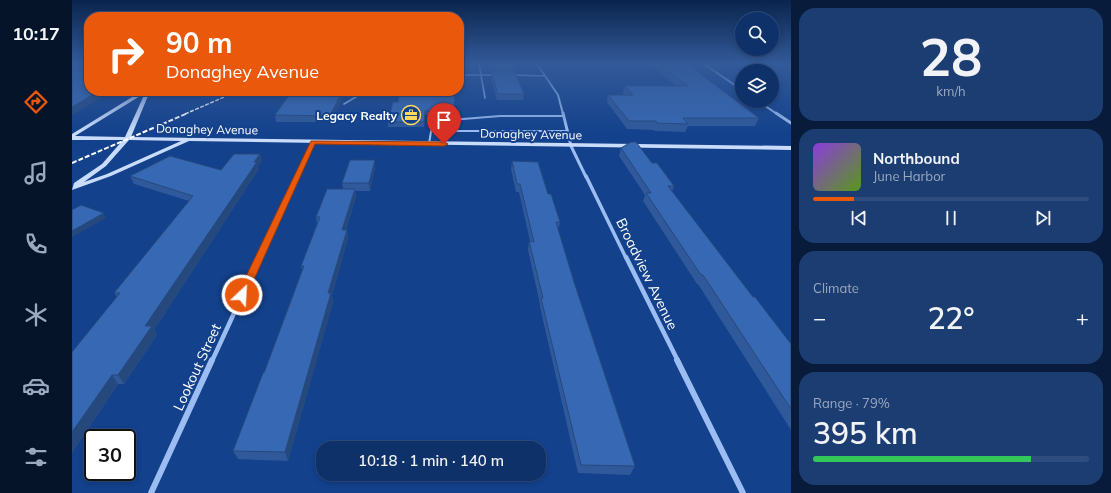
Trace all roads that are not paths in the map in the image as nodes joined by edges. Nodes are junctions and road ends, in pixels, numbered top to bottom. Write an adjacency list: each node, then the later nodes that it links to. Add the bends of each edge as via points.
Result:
1 (483, 87): 6 (lane)
2 (552, 87): 9 (street, Broadview Avenue, via 558,96)
3 (139, 96): 13 (street)
4 (145, 96): 14 (street)
5 (358, 96): 7 (lane)
6 (485, 98)
7 (344, 104)
8 (768, 108): 10 (street)
9 (563, 116): 11 (lane, via 438,121 432,125); 12 (street, Broadview Avenue)
10 (791, 123)
11 (431, 131): 12 (lane); 17 (lane)
12 (567, 131): 18 (street, Broadview Avenue)
13 (72, 137): 14 (street, Donaghey Avenue)
14 (127, 139): 15 (street, Donaghey Avenue); 20 (street, via 104,165)
15 (188, 140): 16 (street, Donaghey Avenue); 20 (street, via 109,175)
16 (313, 142): 17 (street, Donaghey Avenue); 21 (street, Lookout Street)
17 (429, 144): 18 (street, Donaghey Avenue)
18 (571, 146): 19 (street, Donaghey Avenue); 22 (street, Broadview Avenue)
19 (791, 148)
20 (72, 187)
21 (151, 493)
22 (743, 493)

